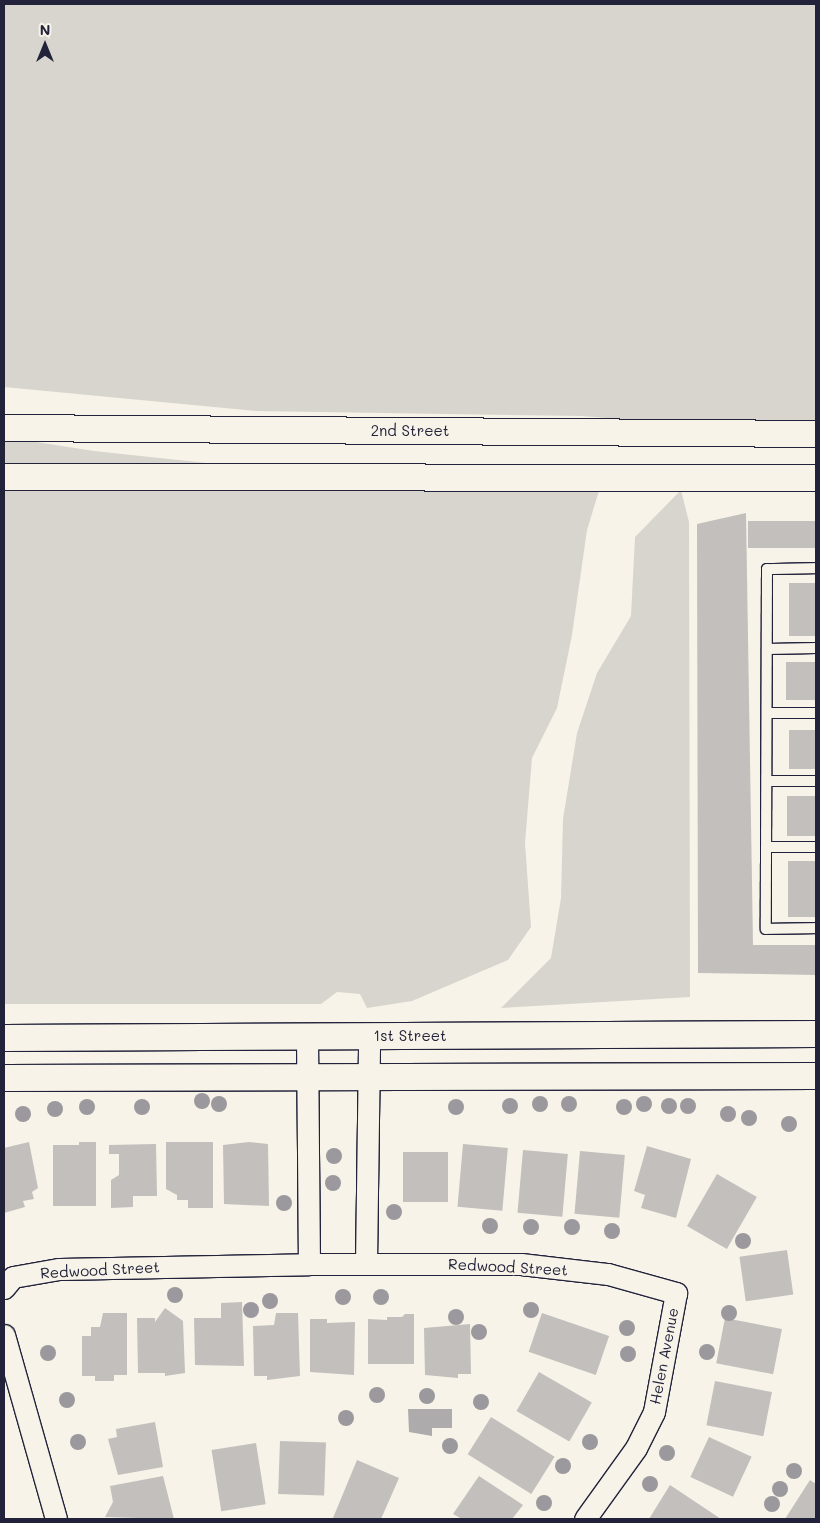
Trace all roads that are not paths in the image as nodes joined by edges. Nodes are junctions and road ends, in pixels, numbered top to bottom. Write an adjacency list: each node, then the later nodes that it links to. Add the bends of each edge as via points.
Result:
1 (4, 428): 2 (street, 2nd Street)
2 (816, 434)
3 (4, 477): 4 (street)
4 (816, 478)
5 (816, 568): 7 (lane, via 767,569)
6 (816, 648): 7 (lane)
7 (767, 649): 9 (lane)
8 (816, 713): 9 (lane)
9 (767, 714): 10 (lane)
10 (766, 781): 11 (lane); 12 (lane)
11 (816, 781)
12 (766, 847): 13 (lane); 14 (lane, via 766,929)
13 (816, 847)
14 (816, 928)
15 (816, 1034): 16 (street, 1st Street)
16 (369, 1036): 17 (street, 1st Street); 20 (street)
17 (307, 1037): 18 (street, 1st Street); 19 (street)
18 (4, 1038)
19 (307, 1076): 20 (street); 22 (street); 24 (street)
20 (368, 1076): 21 (street); 23 (street)
21 (816, 1076)
22 (4, 1078)
23 (366, 1263): 24 (street, Redwood Street); 26 (street, Redwood Street, via 521,1264 608,1274)
24 (309, 1264): 25 (street, Redwood Street, via 59,1270)
25 (8, 1282)
26 (676, 1293): 29 (street, Helen Avenue, via 654,1412 636,1448)
27 (4, 1335): 28 (street)
28 (56, 1519)
29 (585, 1519)

